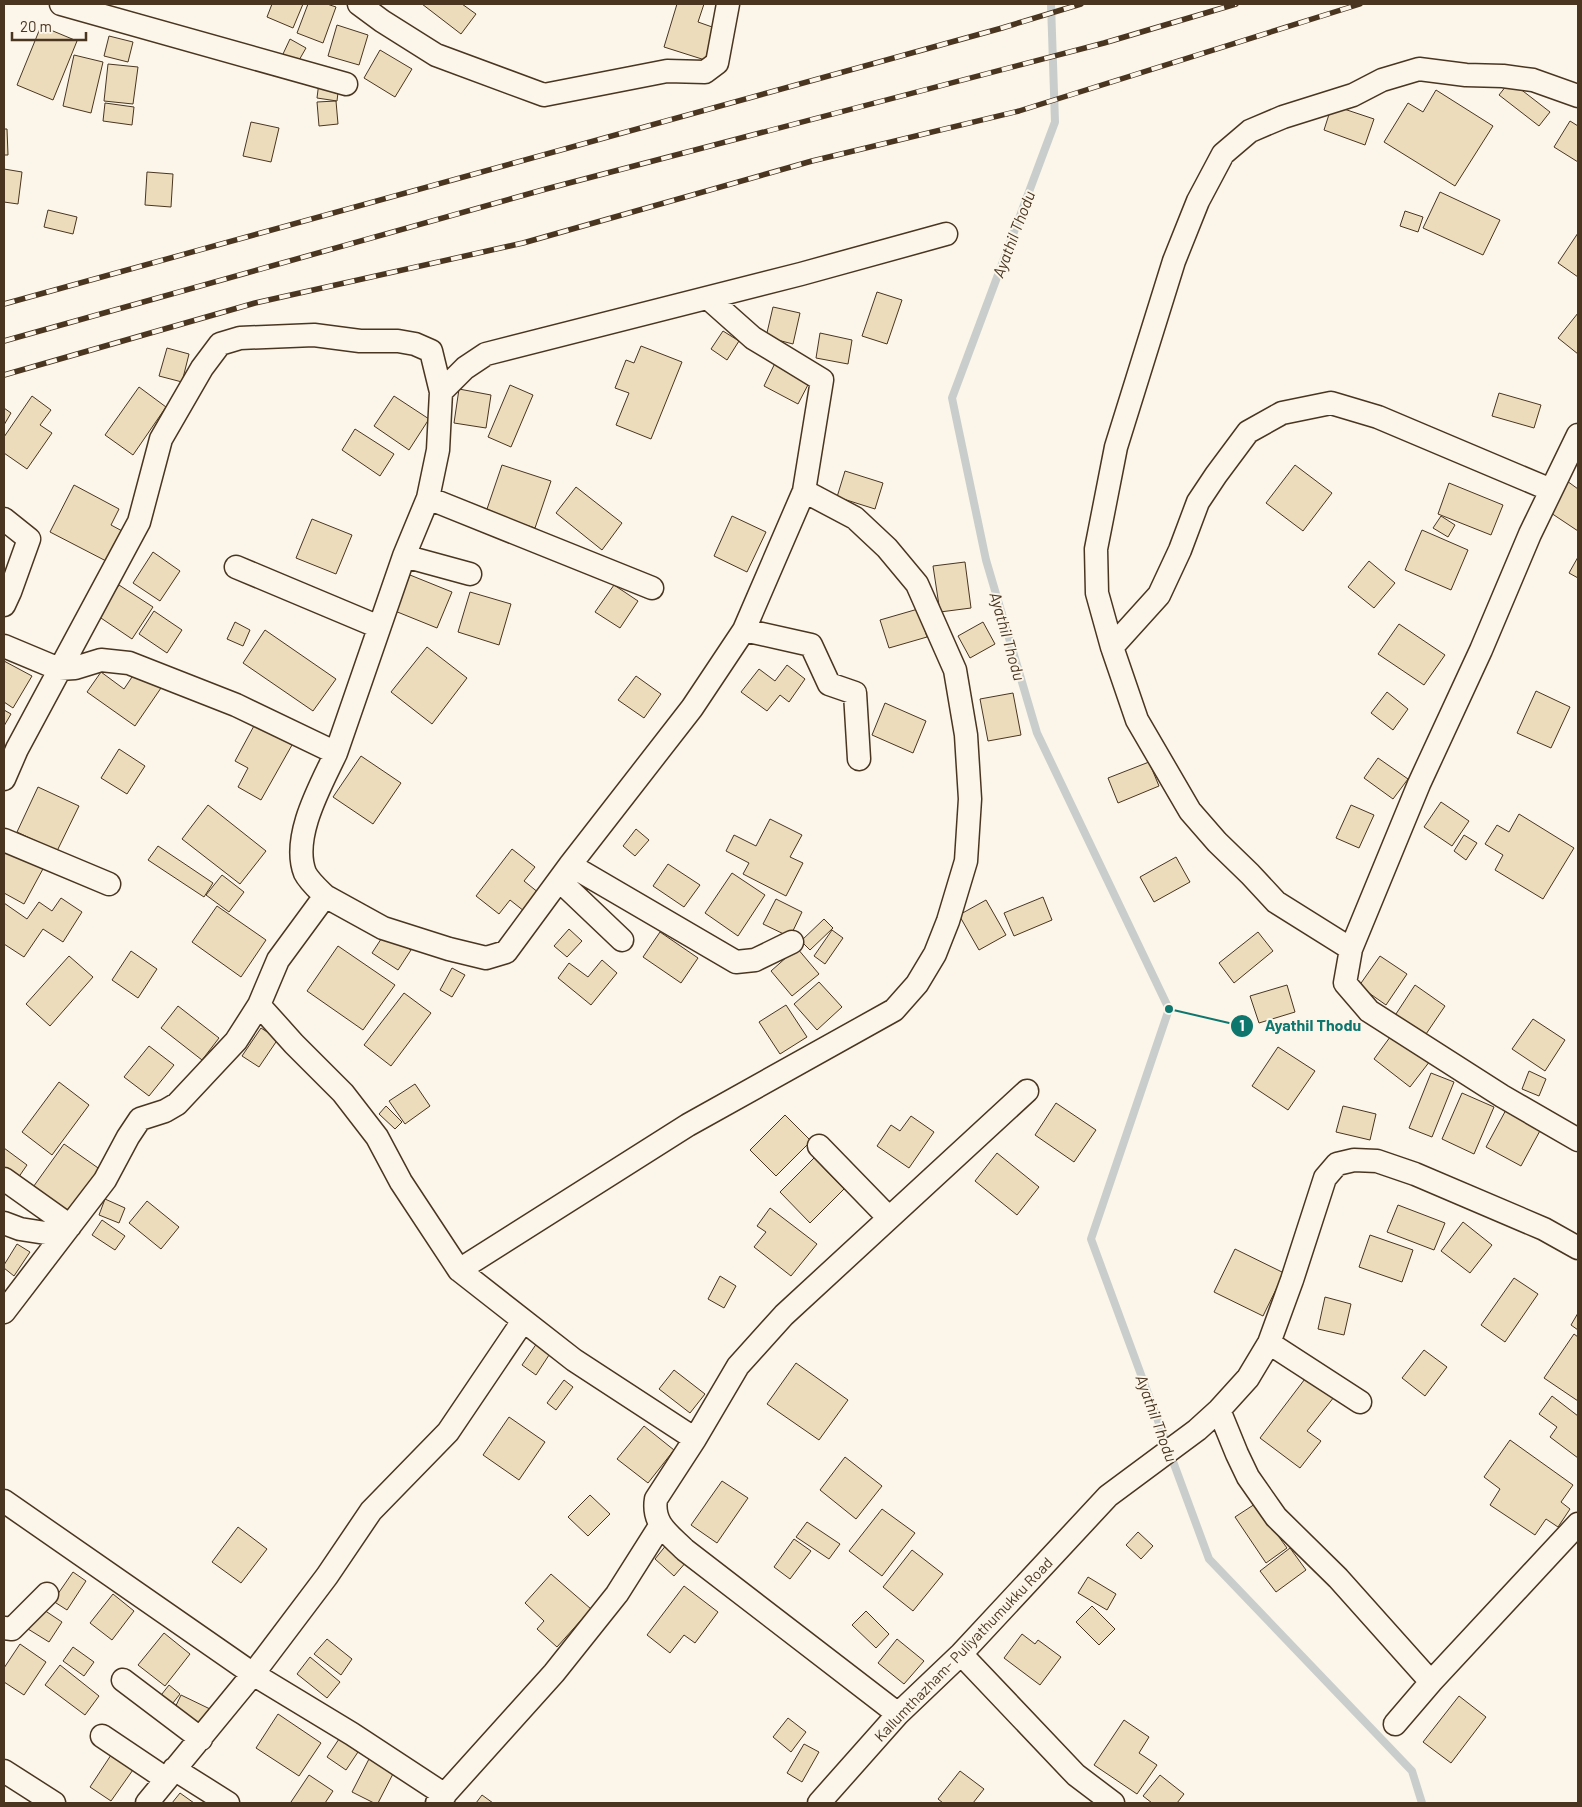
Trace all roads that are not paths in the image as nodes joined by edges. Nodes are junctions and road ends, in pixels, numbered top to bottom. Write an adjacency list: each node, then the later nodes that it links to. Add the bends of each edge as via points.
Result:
1 (61, 4): 4 (street)
2 (359, 4): 3 (street, via 436,55 544,95 667,71 705,72 717,63)
3 (728, 4)
4 (346, 84)
5 (1578, 96): 22 (street, via 1533,80 1419,69 1382,80 1353,95 1283,117 1250,132 1224,154 1198,201 1174,261 1116,447 1096,549 1097,593)
6 (946, 234): 7 (street)
7 (708, 298): 8 (street, via 486,354 465,368); 11 (street, via 752,338 822,380)
8 (441, 392): 12 (street, via 438,450); 23 (street, via 430,351 415,344 314,335 240,338 220,344 202,368 161,439 139,522)
9 (1578, 435): 10 (street)
10 (1551, 490): 22 (street, via 1378,417 1330,403 1282,413 1248,432 1216,475 1198,502 1159,595); 33 (street, via 1420,784)
11 (804, 491): 20 (street); 43 (street, via 855,518 887,548 917,584 955,670 966,735 970,799 966,861 936,954 917,984 894,1010 688,1125)
12 (428, 498): 14 (street); 17 (street)
13 (4, 519): 18 (street, via 29,539)
14 (404, 556): 16 (street); 19 (street)
15 (236, 567): 19 (street)
16 (470, 574)
17 (652, 588)
18 (4, 605)
19 (379, 627): 24 (street)
20 (744, 630): 25 (street, via 811,645 829,684 855,694); 28 (street, via 692,708)
21 (4, 646): 23 (street)
22 (1112, 647): 33 (street, via 1137,720 1190,811 1276,902)
23 (59, 669): 24 (street, via 76,668 101,660 129,663 236,705); 26 (street)
24 (336, 752): 30 (street, via 302,840 306,875)
25 (859, 759)
26 (4, 779)
27 (4, 840): 29 (street)
28 (565, 873): 30 (street, via 506,952 486,958 383,928); 31 (street); 32 (street, via 736,962 755,960)
29 (109, 884)
30 (325, 896): 34 (street, via 278,960)
31 (622, 940)
32 (792, 942)
33 (1351, 949): 36 (street, via 1345,983 1369,1012)
34 (259, 1005): 41 (street, via 236,1041 177,1104 140,1119 105,1180); 43 (street, via 343,1093 377,1137 401,1182)
35 (1027, 1091): 39 (street)
36 (1578, 1140)
37 (819, 1146): 39 (street)
38 (4, 1179): 41 (street)
39 (889, 1218): 49 (street, via 784,1315 738,1366)
40 (4, 1222): 41 (street, via 20,1229 52,1234)
41 (70, 1226): 44 (street)
42 (1578, 1248): 46 (street, via 1544,1228 1415,1174 1377,1161 1354,1160 1337,1164 1325,1178)
43 (459, 1270): 45 (street)
44 (4, 1312)
45 (524, 1321): 49 (street, via 574,1360); 56 (street, via 448,1432 371,1511)
46 (1269, 1343): 47 (street); 48 (street, via 1248,1378)
47 (1360, 1402)
48 (1219, 1410): 55 (street, Kallumthazham- Puliyathumukku Road, via 1108,1496); 58 (street, via 1248,1476 1276,1517 1338,1578)
49 (695, 1439): 52 (street, via 656,1499 654,1510)
50 (4, 1501): 56 (street)
51 (1578, 1524): 58 (street)
52 (660, 1526): 59 (street, via 705,1566); 65 (street, via 617,1594 554,1673)
53 (47, 1594): 54 (street, via 12,1629)
54 (4, 1628)
55 (961, 1654): 59 (street, Kallumthazham- Puliyathumukku Road); 70 (street, via 1076,1775)
56 (253, 1674): 62 (street); 65 (street, via 352,1734)
57 (123, 1680): 62 (street)
58 (1431, 1682): 60 (street)
59 (898, 1714): 69 (street, Kallumthazham- Puliyathumukku Road)
60 (1395, 1724)
61 (102, 1736): 64 (street)
62 (201, 1739): 64 (street)
63 (4, 1771): 66 (street)
64 (170, 1774): 67 (street); 68 (street)
65 (441, 1799)
66 (54, 1803)
67 (147, 1803)
68 (228, 1803)
69 (819, 1803)
70 (1113, 1803)

